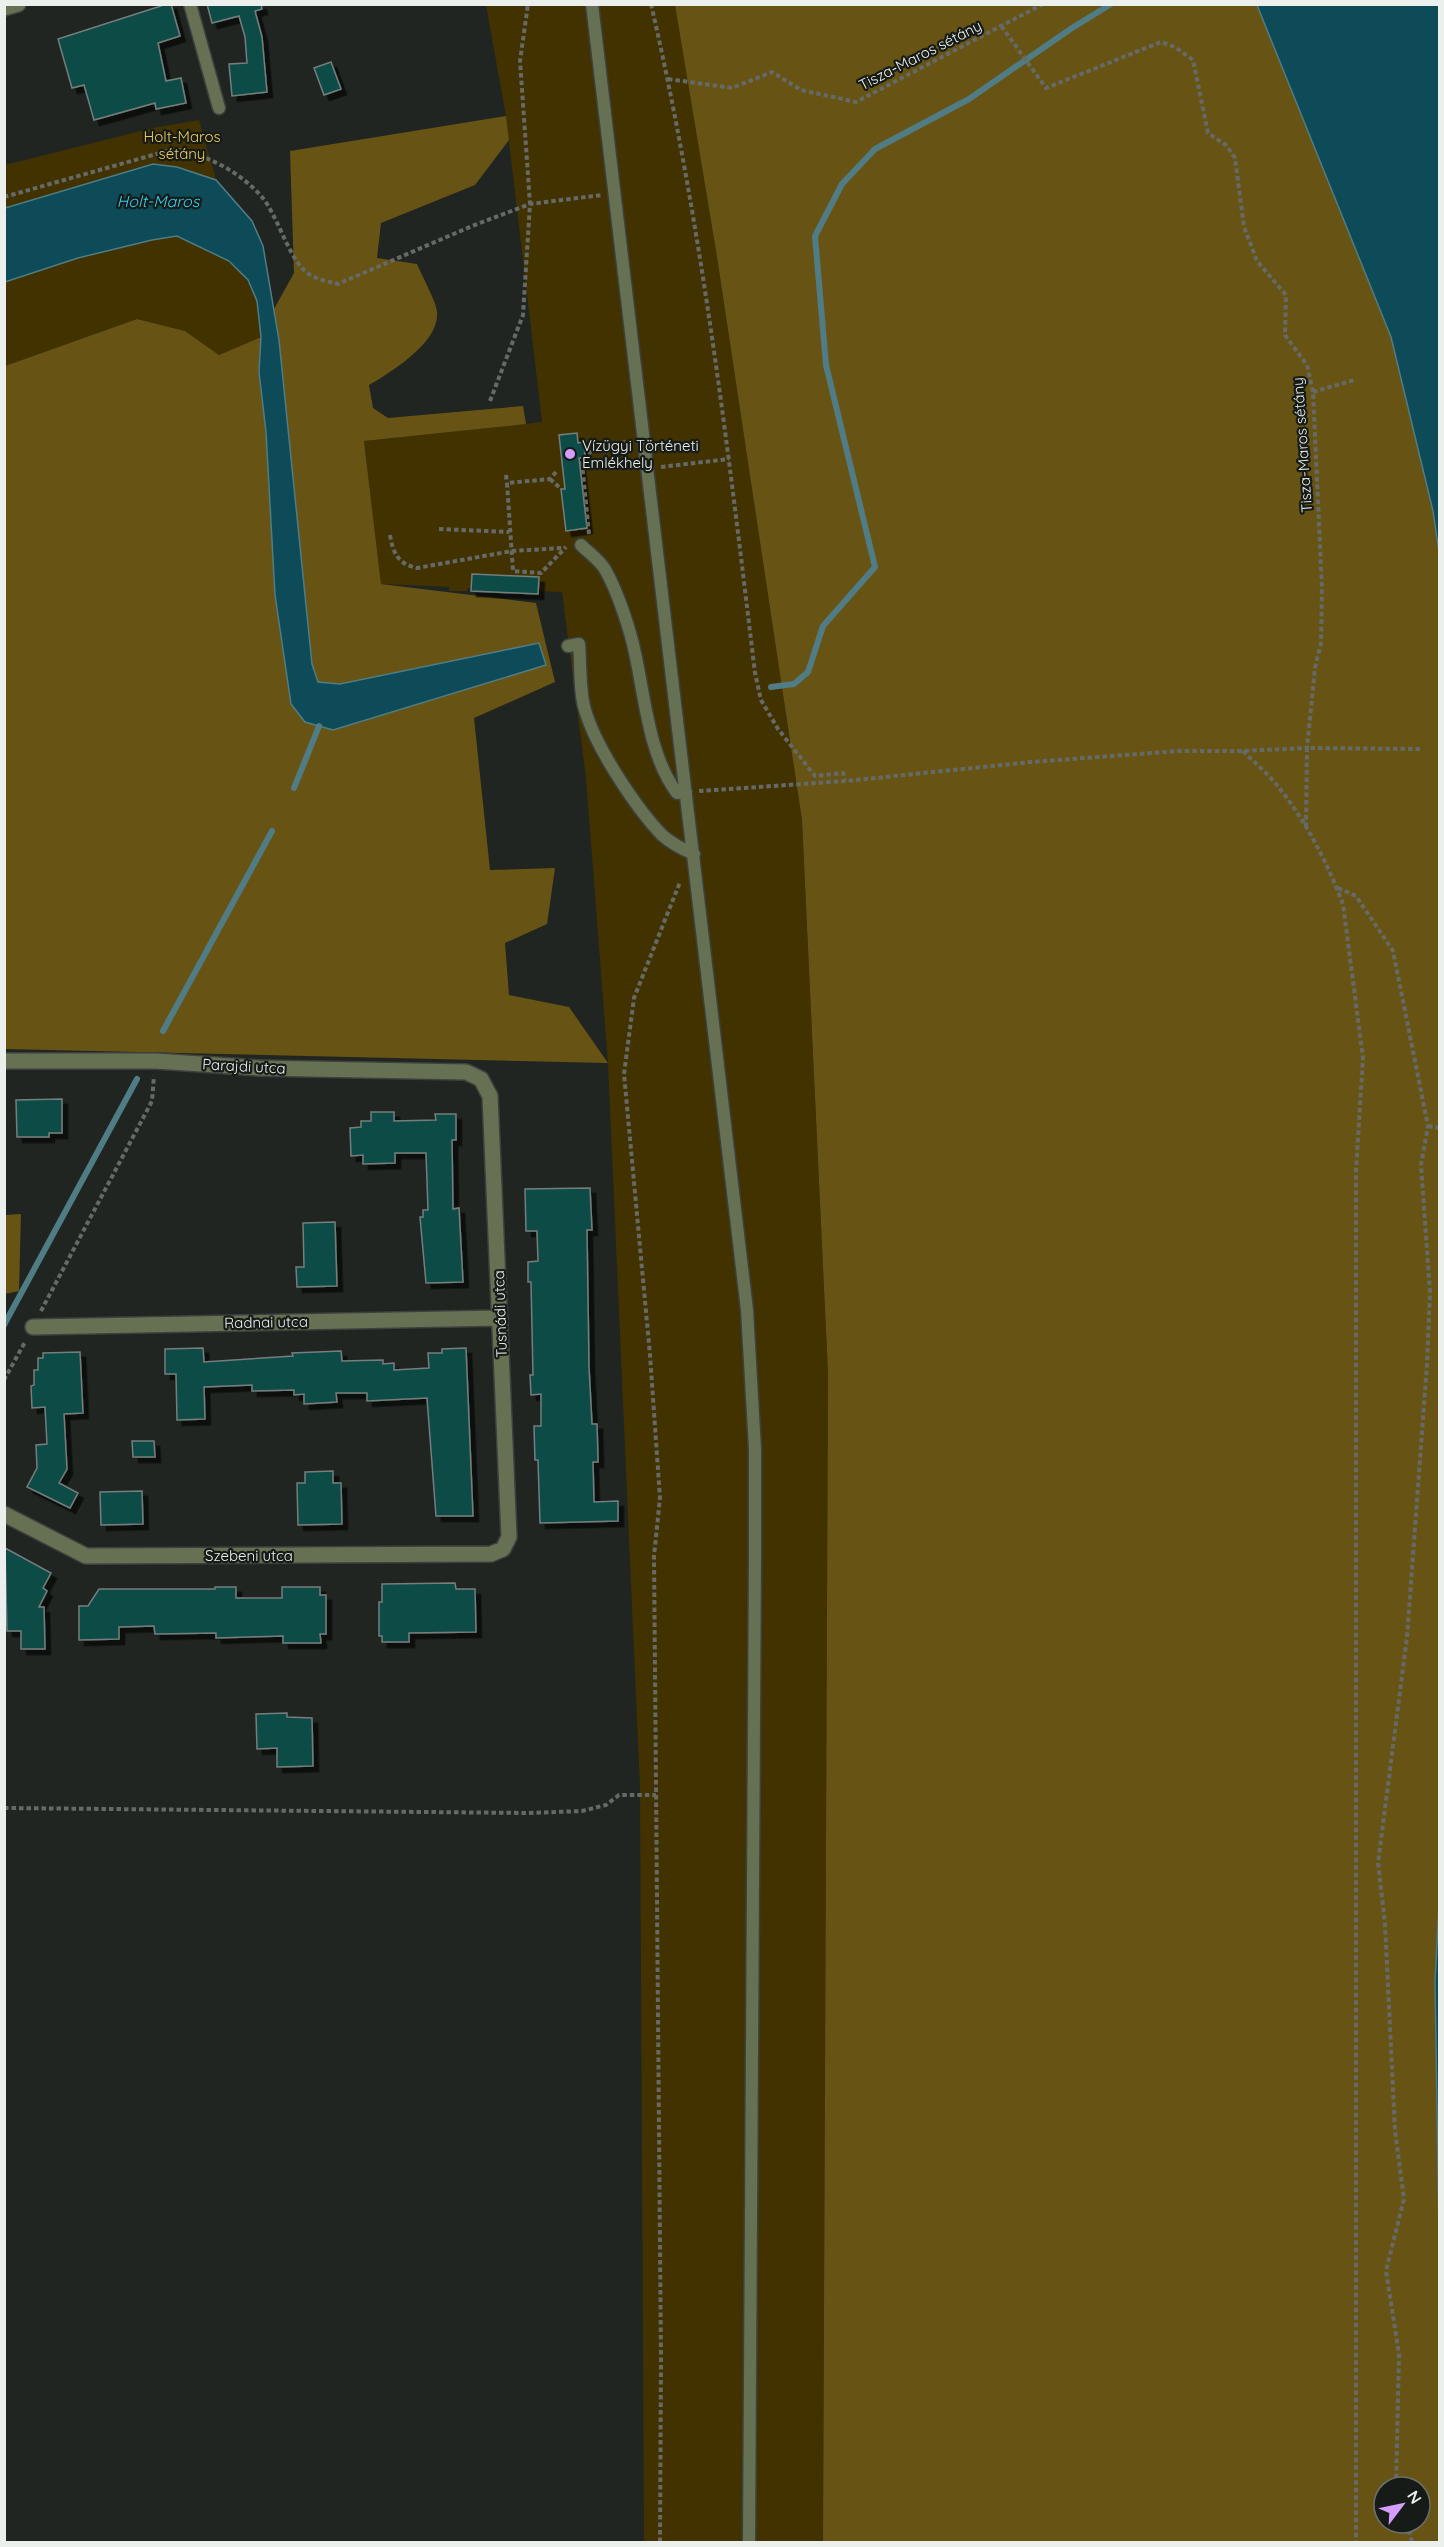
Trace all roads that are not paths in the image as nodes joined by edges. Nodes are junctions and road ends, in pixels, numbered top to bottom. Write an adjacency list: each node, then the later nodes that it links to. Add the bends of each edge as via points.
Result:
1 (18, 4): 4 (street)
2 (190, 4): 5 (lane)
3 (592, 4): 8 (lane)
4 (4, 8)
5 (219, 108)
6 (582, 546): 8 (lane, via 605,570 624,616 664,776 677,793)
7 (568, 646): 9 (lane, via 579,644 585,712 616,771 663,835)
8 (686, 792): 9 (lane)
9 (694, 854): 16 (lane, via 747,1310 755,1449)
10 (4, 1061): 11 (street, Parajdi utca, via 156,1061 258,1068 466,1072)
11 (482, 1080): 12 (street, Tusnádi utca, via 490,1096)
12 (500, 1318): 13 (street, Radnai utca); 15 (street, Tusnádi utca, via 509,1537)
13 (33, 1327)
14 (4, 1514): 15 (street, Szebeni utca, via 86,1556 491,1554)
15 (503, 1549)
16 (749, 2542)

